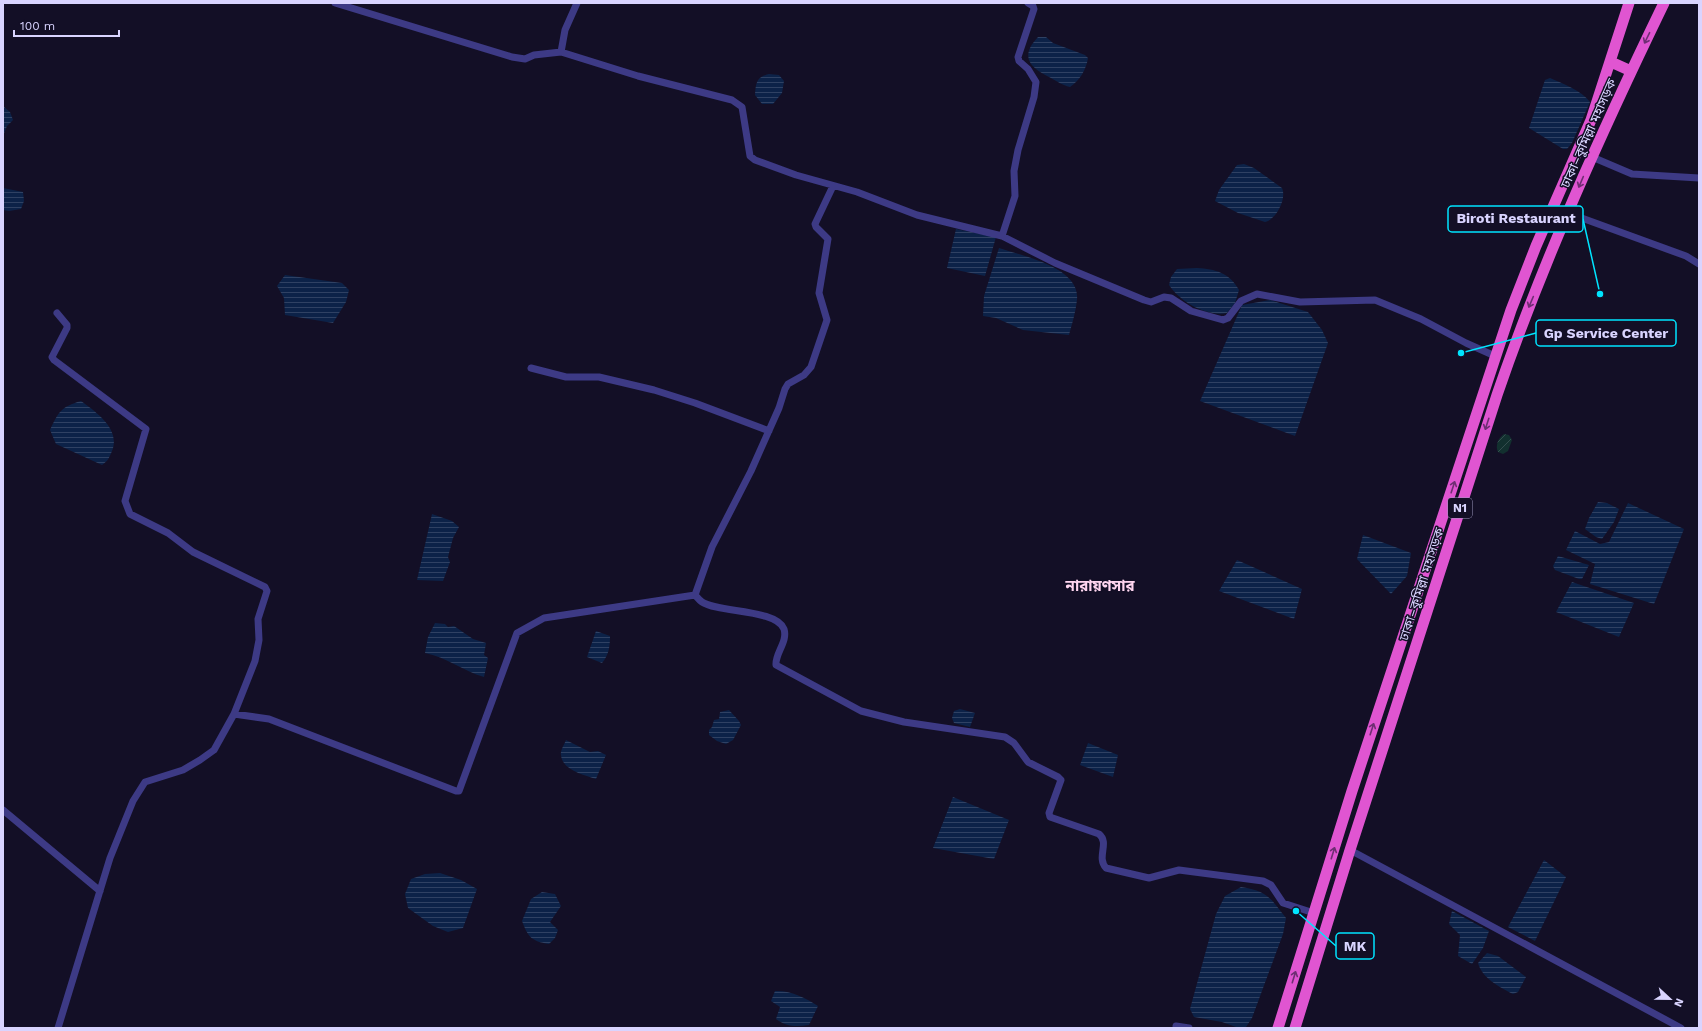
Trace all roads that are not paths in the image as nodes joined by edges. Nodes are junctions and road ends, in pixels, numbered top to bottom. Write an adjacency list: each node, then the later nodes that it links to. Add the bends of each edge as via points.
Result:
1 (335, 3): 6 (street, via 512,58 525,59 534,55)
2 (577, 3): 6 (street, via 565,30)
3 (1028, 3): 13 (street, via 1034,9 1018,58 1036,82 1018,150 1014,172 1015,196)
4 (1628, 3): 7 (highway, ঢাকা–কুমিল্লা মহাসড়ক / N1)
5 (1664, 3): 8 (highway, ঢাকা–কুমিল্লা মহাসড়ক / N1, one-way to 8)
6 (561, 52): 11 (street, via 638,76 732,100 742,107 750,156 755,160)
7 (1610, 62): 8 (highway); 16 (highway, ঢাকা–কুমিল্লা মহাসড়ক / N1, via 1591,120 1536,246)
8 (1631, 71): 9 (highway, ঢাকা–কুমিল্লা মহাসড়ক / N1)
9 (1592, 157): 10 (street, via 1632,174); 12 (highway, ঢাকা–কুমিল্লা মহাসড়ক / N1, one-way to 12)
10 (1699, 178)
11 (833, 186): 13 (street, via 857,192 917,215); 18 (street, via 815,224 828,239 819,293 828,320 811,367 804,375 788,384)
12 (1568, 213): 14 (street, via 1686,256); 20 (highway, ঢাকা–কুমিল্লা মহাসড়ক / N1, one-way to 20, via 1522,323)
13 (1002, 236): 16 (street, via 1055,263 1144,300 1151,302 1164,297 1171,298 1191,311 1223,320 1228,318 1241,301 1257,294 1300,302 1375,300)
14 (1699, 264)
15 (56, 313): 22 (street, via 67,324 67,328 52,357 54,360 146,429 125,501 130,514 168,533 194,552 265,587 267,591 258,619 259,640 255,661)
16 (1495, 356): 19 (highway, ঢাকা–কুমিল্লা মহাসড়ক / N1)
17 (531, 368): 18 (street, via 566,377 600,377 654,390)
18 (769, 431): 21 (street, via 714,542)
19 (1463, 459): 20 (highway); 26 (highway, ঢাকা–কুমিল্লা মহাসড়ক / N1, one-way to 19)
20 (1475, 462): 24 (highway, ঢাকা–কুমিল্লা মহাসড়ক / N1)
21 (695, 595): 22 (street, via 544,618 518,633 459,791 269,719); 26 (street, via 702,602 742,613 755,612 778,623 784,629 784,636 776,665 861,711 904,722 1005,737 1014,743 1028,762 1061,780 1049,813 1050,817 1103,837 1101,858 1106,868 1149,878 1179,870 1263,881 1271,885 1283,903)
22 (234, 714): 25 (street, via 214,750 183,770 145,782 132,801)
23 (3, 810): 25 (street)
24 (1350, 850): 28 (highway, ঢাকা–কুমিল্লা মহাসড়ক / N1); 34 (street)
25 (100, 891): 30 (street)
26 (1314, 913): 27 (highway, ঢাকা–কুমিল্লা মহাসড়ক / N1, one-way to 26)
27 (1288, 996): 28 (highway); 32 (highway, ঢাকা–কুমিল্লা মহাসড়ক / N1)
28 (1303, 1000): 33 (highway, ঢাকা–কুমিল্লা মহাসড়ক / N1)
29 (1176, 1026): 31 (street)
30 (58, 1028)
31 (1189, 1028)
32 (1278, 1028)
33 (1295, 1028)
34 (1681, 1028)

